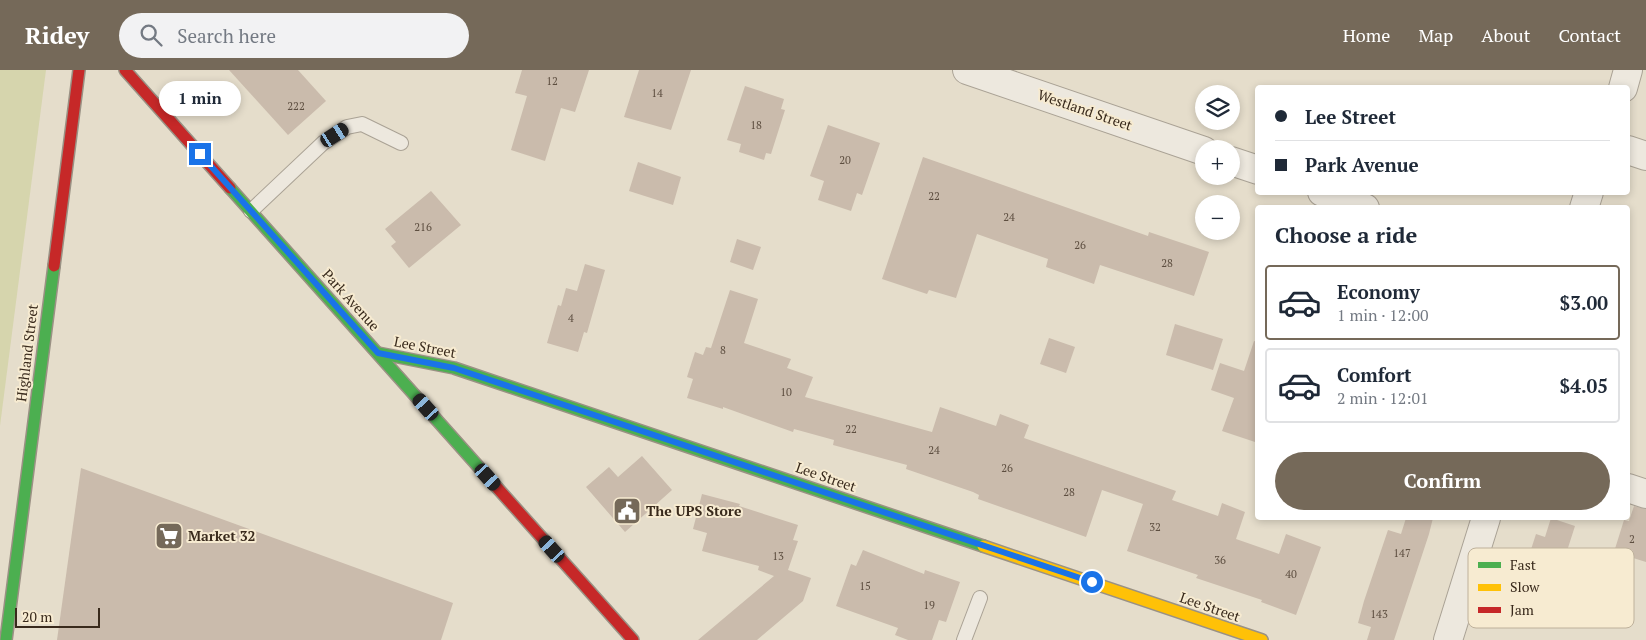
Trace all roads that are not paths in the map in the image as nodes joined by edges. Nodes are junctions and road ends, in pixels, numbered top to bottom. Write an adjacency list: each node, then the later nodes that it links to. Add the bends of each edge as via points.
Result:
1 (80, 70): 22 (main road, Highland Street)
2 (126, 70): 14 (main road, Park Avenue)
3 (967, 70): 7 (street, Westland Street)
4 (1628, 70): 5 (street)
5 (1624, 85)
6 (401, 143): 14 (lane, via 362,124 347,127 323,143)
7 (1195, 148)
8 (1630, 151): 9 (street)
9 (1646, 156)
10 (1240, 164): 11 (street)
11 (1255, 169)
12 (1330, 195): 13 (street)
13 (1357, 205)
14 (251, 210): 15 (main road, Park Avenue)
15 (378, 353): 23 (main road, Park Avenue); 25 (main road, Lee Street, via 454,368)
16 (1630, 489): 17 (street)
17 (1646, 494)
18 (1485, 520): 19 (street)
19 (1477, 548)
20 (1468, 576): 26 (street)
21 (980, 598): 24 (lane)
22 (4, 638)
23 (632, 640)
24 (964, 640)
25 (1262, 640)
26 (1448, 640)

